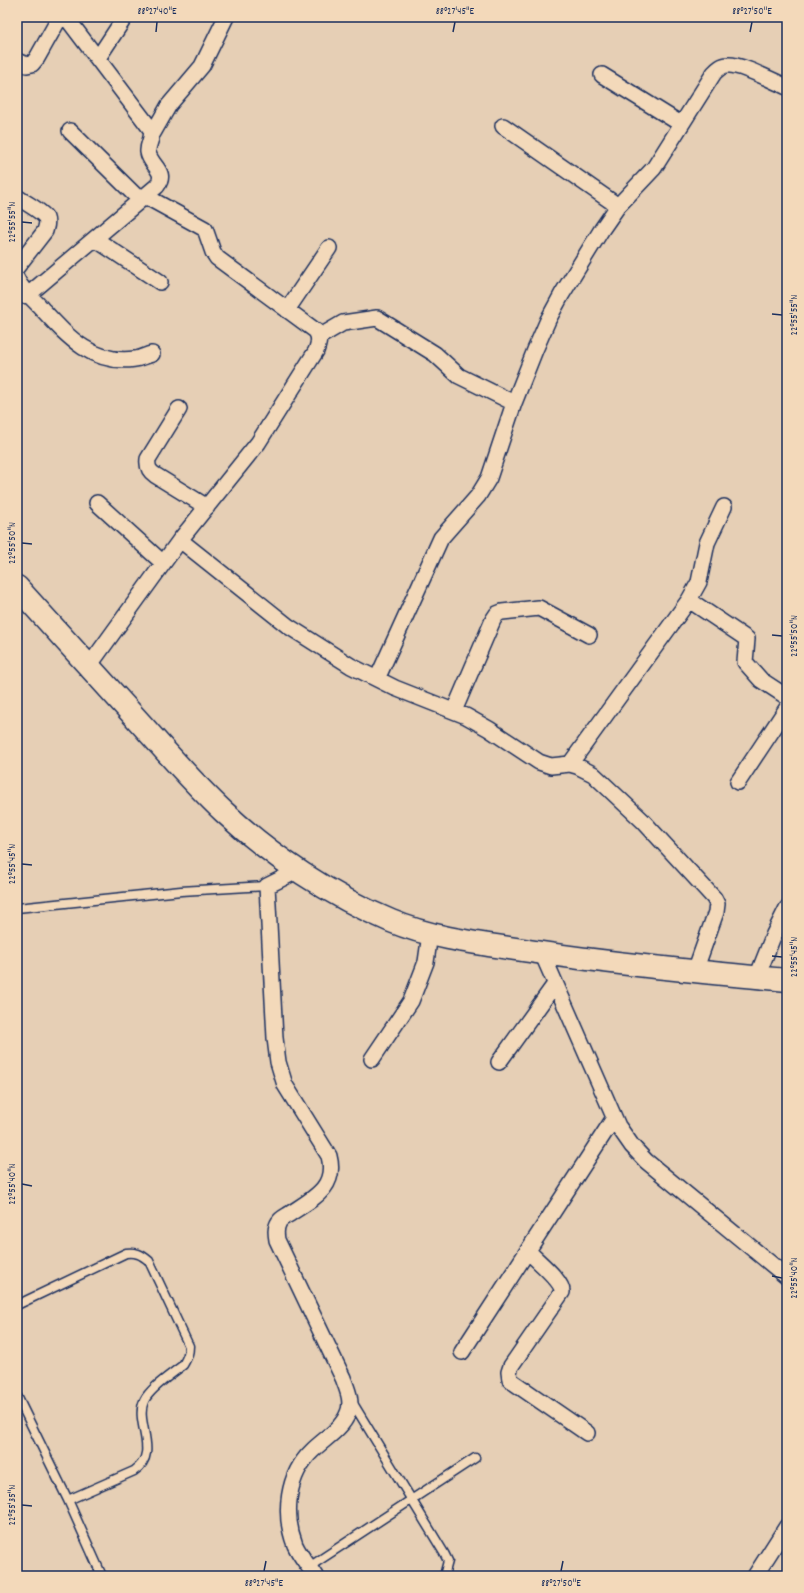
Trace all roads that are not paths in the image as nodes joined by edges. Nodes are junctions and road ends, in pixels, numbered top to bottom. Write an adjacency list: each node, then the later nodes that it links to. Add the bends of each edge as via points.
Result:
1 (60, 17): 6 (street, via 32,64)
2 (66, 17): 5 (street)
3 (125, 17): 5 (street)
4 (226, 17): 12 (street, via 202,66 169,105)
5 (98, 58): 12 (street)
6 (17, 61)
7 (602, 75): 9 (street)
8 (787, 87): 9 (street, via 738,66 720,67)
9 (681, 124): 15 (street, via 650,173)
10 (503, 126): 15 (street)
11 (70, 131): 14 (street)
12 (152, 133): 14 (street, via 148,151 161,175 160,180)
13 (17, 197): 18 (street, via 41,213 47,224 45,231)
14 (142, 198): 16 (street); 22 (street, via 205,229 217,258)
15 (618, 206): 25 (street, via 548,320)
16 (95, 239): 20 (street); 21 (street)
17 (329, 248): 22 (street)
18 (17, 268)
19 (17, 279): 21 (street)
20 (160, 282)
21 (23, 296): 24 (street, via 78,344 91,352 120,360)
22 (287, 310): 23 (street, via 316,331)
23 (319, 337): 25 (street, via 343,323 377,318 434,354 459,376); 28 (street, via 316,351 258,443)
24 (152, 354)
25 (514, 404): 36 (street, via 489,478 478,496 441,538)
26 (179, 409): 28 (street, via 148,459 147,466 155,475)
27 (97, 503): 31 (street)
28 (206, 507): 30 (street)
29 (724, 507): 33 (street, via 708,543 699,582)
30 (180, 540): 31 (street); 36 (street, via 288,626 351,666)
31 (164, 563): 35 (street)
32 (17, 588): 35 (highway)
33 (689, 600): 37 (street, via 747,639 745,662 761,680); 40 (street)
34 (588, 635): 39 (street, via 539,608 497,614)
35 (88, 666): 42 (highway, via 224,812)
36 (377, 679): 39 (street)
37 (787, 697)
38 (787, 708): 41 (street)
39 (454, 711): 40 (street, via 489,729 539,762 551,766)
40 (570, 764): 48 (street, via 593,774 638,816 714,898 717,904 716,912)
41 (738, 782)
42 (297, 871): 43 (street); 46 (highway, via 358,906 393,922)
43 (267, 886): 44 (lane, via 181,891); 60 (street, via 278,1062 285,1086 329,1156 332,1166 326,1186 319,1195 280,1220 276,1229 277,1240 343,1378)
44 (17, 908)
45 (787, 908): 49 (street)
46 (430, 934): 47 (highway); 52 (street, via 426,962 411,1001)
47 (542, 953): 48 (highway); 51 (street)
48 (695, 971): 49 (highway)
49 (757, 977): 50 (highway)
50 (787, 980)
51 (555, 984): 53 (street); 54 (street)
52 (372, 1059)
53 (499, 1062)
54 (614, 1118): 55 (street); 56 (street, via 632,1146 646,1161)
55 (528, 1251): 58 (street); 61 (street, via 561,1285 562,1292 511,1366 510,1380)
56 (787, 1277)
57 (17, 1305): 63 (lane, via 134,1252 142,1254 149,1261 189,1346 187,1359 183,1365 148,1394 143,1402 146,1452 141,1466)
58 (462, 1352)
59 (17, 1396): 63 (lane)
60 (350, 1398): 64 (lane); 67 (street, via 348,1413 343,1422 311,1452 299,1468 292,1485 288,1505 289,1525 296,1546)
61 (587, 1434)
62 (475, 1458): 64 (lane)
63 (68, 1500): 68 (lane)
64 (412, 1500): 67 (lane); 69 (lane, via 448,1561)
65 (787, 1526): 66 (street)
66 (782, 1546): 70 (street)
67 (312, 1572)
68 (102, 1576)
69 (444, 1576)
70 (755, 1576)

